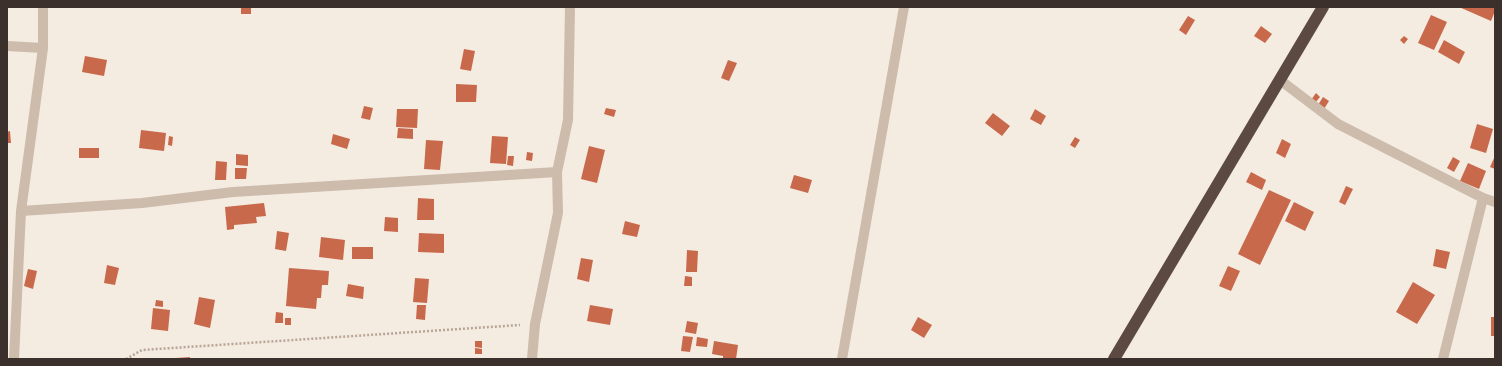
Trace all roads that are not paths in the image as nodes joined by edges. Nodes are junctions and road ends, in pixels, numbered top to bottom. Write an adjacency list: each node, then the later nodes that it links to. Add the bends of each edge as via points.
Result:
1 (43, 7): 6 (street)
2 (570, 7): 8 (street, via 568,120)
3 (904, 7): 14 (street)
4 (1323, 7): 7 (highway)
5 (7, 46): 6 (street)
6 (43, 48): 11 (street)
7 (1280, 80): 9 (street, via 1338,124); 15 (highway)
8 (557, 172): 11 (street, via 233,192 142,203); 13 (street, via 558,213 535,324)
9 (1483, 198): 10 (street); 16 (street)
10 (1495, 202)
11 (21, 211): 12 (street)
12 (14, 359)
13 (532, 359)
14 (842, 359)
15 (1114, 359)
16 (1443, 359)

